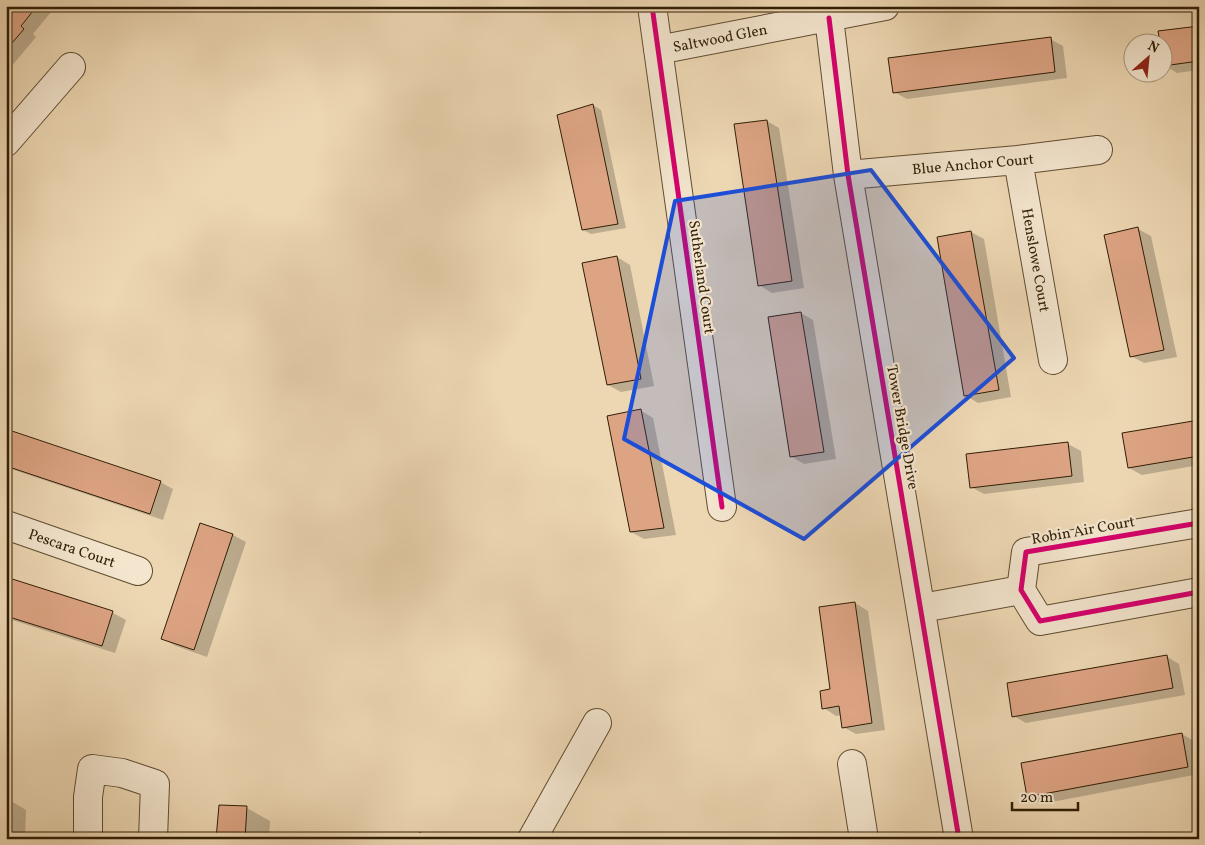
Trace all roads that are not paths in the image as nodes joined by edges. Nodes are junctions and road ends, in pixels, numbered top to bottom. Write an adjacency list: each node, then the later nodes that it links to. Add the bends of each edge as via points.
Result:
1 (652, 6): 4 (street, Saltwood Glen)
2 (885, 6): 3 (street, Saltwood Glen)
3 (829, 18): 4 (street, Saltwood Glen); 9 (street, Tower Bridge Drive)
4 (658, 50): 11 (street, Sutherland Court)
5 (71, 67): 6 (street)
6 (6, 142)
7 (1098, 150): 8 (street, Blue Anchor Court)
8 (1018, 160): 9 (street, Blue Anchor Court); 10 (street, Henslowe Court)
9 (848, 175): 17 (street, Tower Bridge Drive)
10 (1054, 360)
11 (722, 507)
12 (1199, 524): 15 (street, Robin Air Court, via 1026,552)
13 (6, 525): 14 (street, Pescara Court)
14 (138, 571)
15 (1021, 590): 16 (street, via 1040,621); 17 (street)
16 (1199, 592)
17 (922, 608): 24 (street, Tower Bridge Drive)
18 (597, 723): 22 (street)
19 (852, 764): 23 (street)
20 (88, 839): 21 (street, via 92,769 122,772 155,784)
21 (152, 839)
22 (532, 839)
23 (864, 839)
24 (960, 839)

